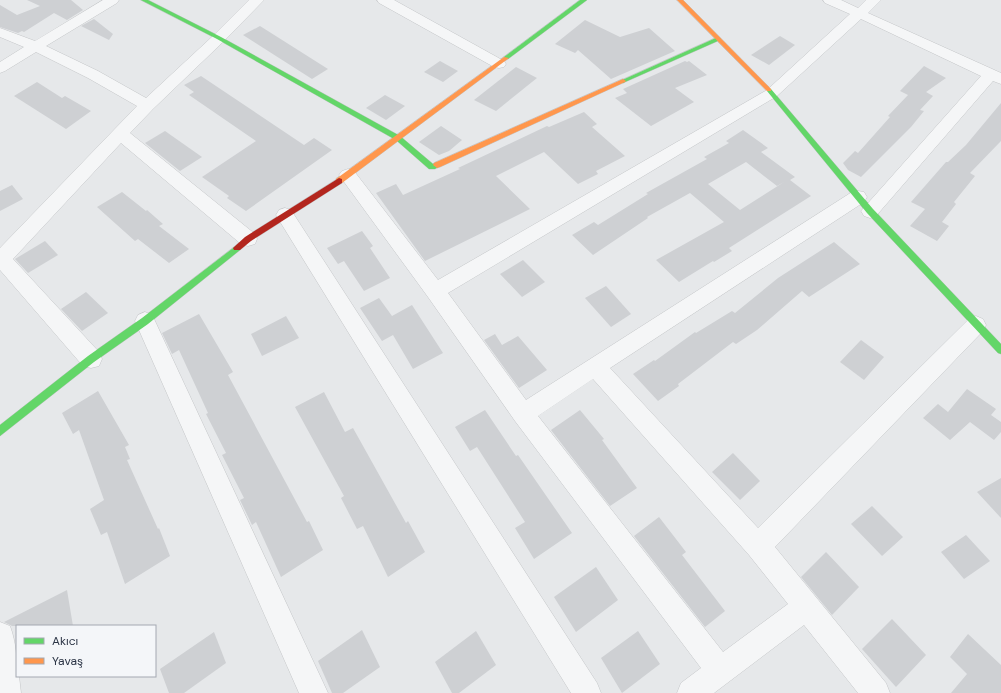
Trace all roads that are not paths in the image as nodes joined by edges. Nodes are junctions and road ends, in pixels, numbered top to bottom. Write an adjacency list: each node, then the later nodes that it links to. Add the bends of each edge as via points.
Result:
1 (112, 0): 13 (street)
2 (144, 0): 11 (street)
3 (257, 0): 11 (street)
4 (384, 0): 14 (street)
5 (680, 0): 12 (street)
6 (830, 0): 9 (street)
7 (874, 0): 9 (street)
8 (581, 1): 14 (street)
9 (860, 14): 16 (street); 17 (street)
10 (0, 32): 13 (street)
11 (219, 38): 18 (street); 20 (street)
12 (718, 39): 17 (street); 20 (street, via 432,167)
13 (36, 46): 15 (street); 18 (street)
14 (499, 64): 20 (street)
15 (0, 68)
16 (996, 77): 22 (street)
17 (772, 93): 22 (street); 26 (street)
18 (147, 105): 19 (street)
19 (121, 134): 24 (street); 25 (street)
20 (398, 138): 21 (street)
21 (348, 175): 23 (street); 26 (street)
22 (864, 204): 28 (street); 31 (street)
23 (284, 215): 24 (street); 40 (street)
24 (248, 239): 27 (street)
25 (1, 258): 30 (street)
26 (435, 291): 32 (street)
27 (145, 321): 30 (street); 39 (street)
28 (976, 324): 29 (street); 34 (street)
29 (1001, 350)
30 (91, 359): 33 (street)
31 (596, 366): 32 (street); 34 (street)
32 (524, 414): 37 (street)
33 (0, 431)
34 (758, 546): 35 (street)
35 (806, 607): 37 (street); 42 (street)
36 (0, 636): 38 (street)
37 (720, 671): 41 (street)
38 (7, 693)
39 (314, 693)
40 (587, 693)
41 (691, 693)
42 (876, 693)

